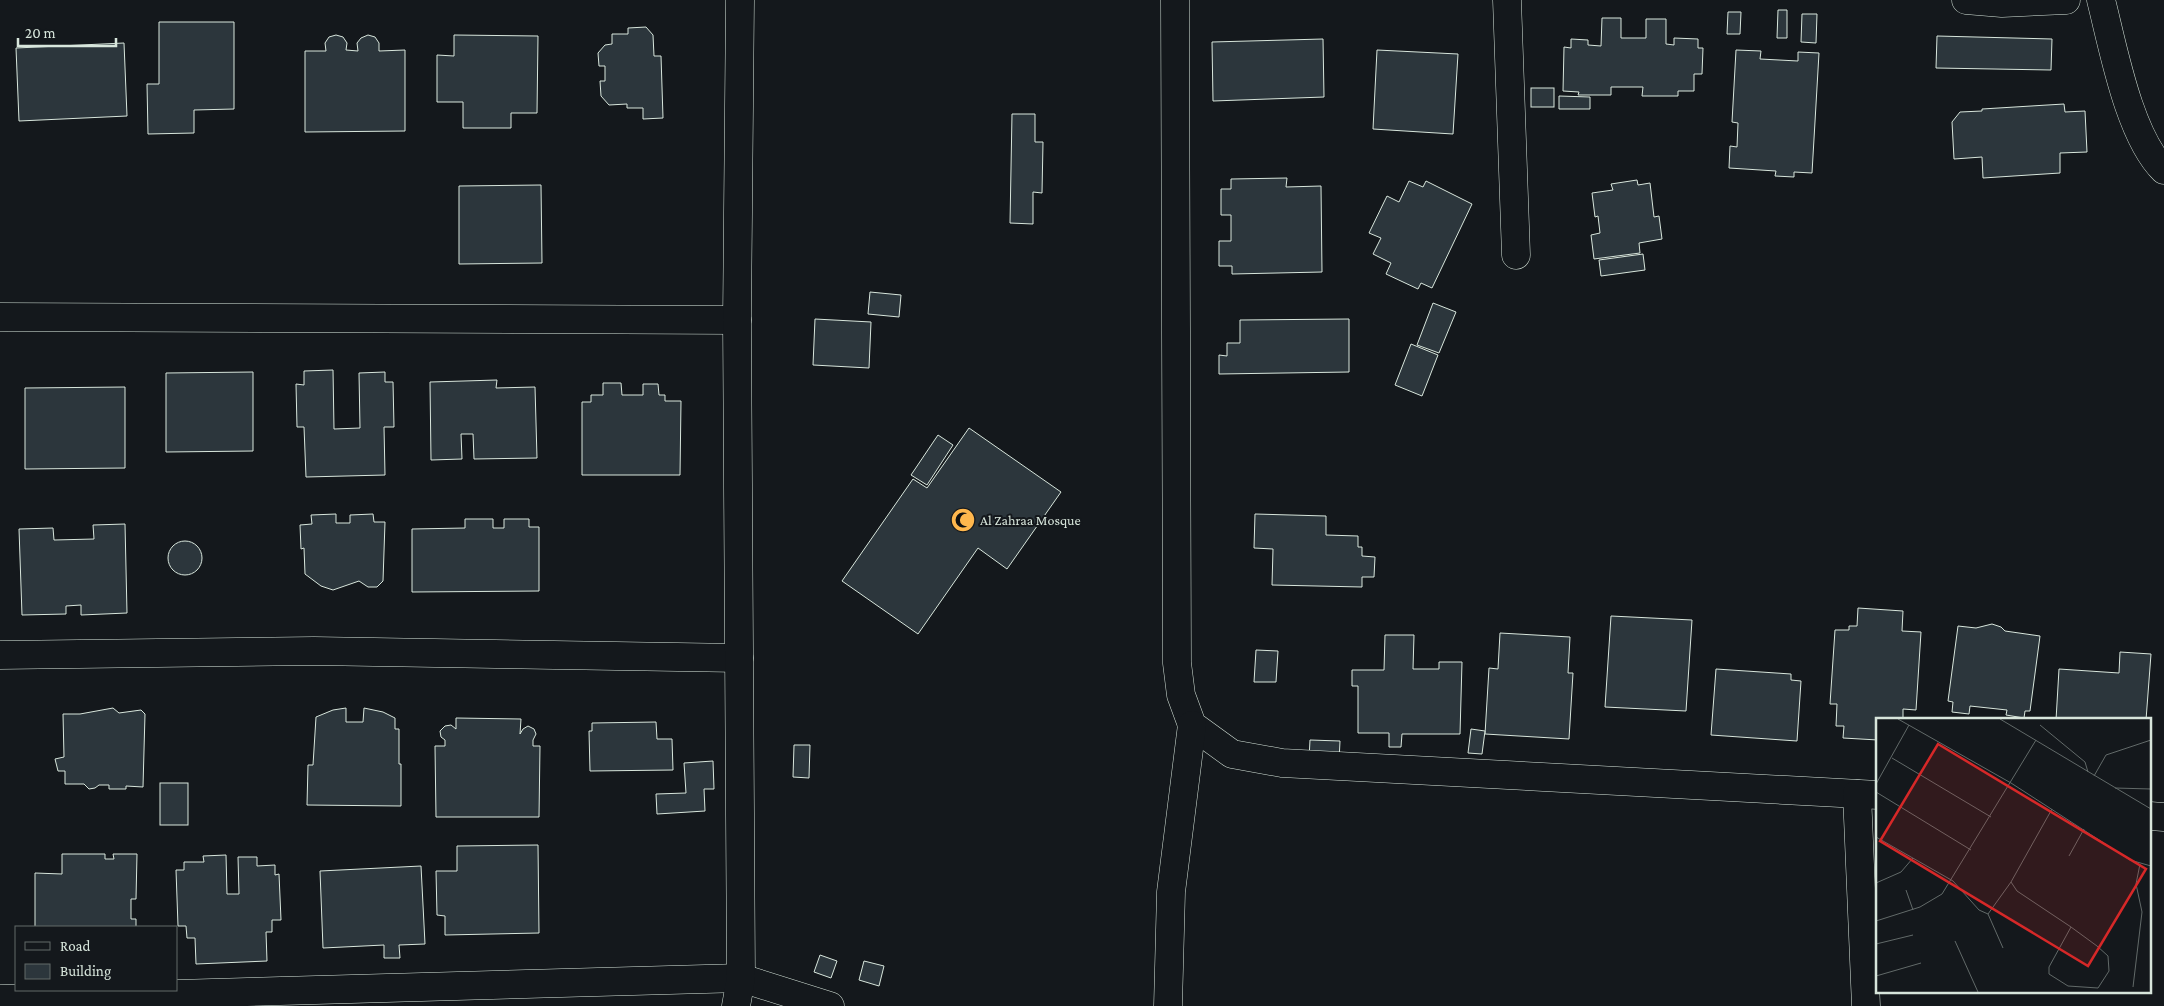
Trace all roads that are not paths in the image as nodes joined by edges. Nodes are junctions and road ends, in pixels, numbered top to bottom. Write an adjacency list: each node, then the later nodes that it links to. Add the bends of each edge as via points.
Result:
1 (740, 0): 10 (street)
2 (1175, 0): 13 (street, via 1177,663 1181,695)
3 (1507, 0): 8 (street)
4 (1966, 0): 5 (street, via 2002,3)
5 (2066, 0)
6 (2101, 0): 7 (street, via 2124,93 2146,145)
7 (2164, 170)
8 (1516, 255)
9 (0, 317): 10 (street)
10 (738, 320): 12 (street)
11 (0, 655): 12 (street, via 314,651)
12 (739, 658): 15 (street)
13 (1192, 724): 14 (street, via 1232,754 1282,763); 20 (street, via 1171,892)
14 (1868, 795): 21 (street)
15 (741, 978): 16 (street); 18 (street); 19 (street)
16 (332, 998): 17 (street)
17 (0, 999)
18 (736, 1006)
19 (830, 1006)
20 (1168, 1006)
21 (1866, 1006)

